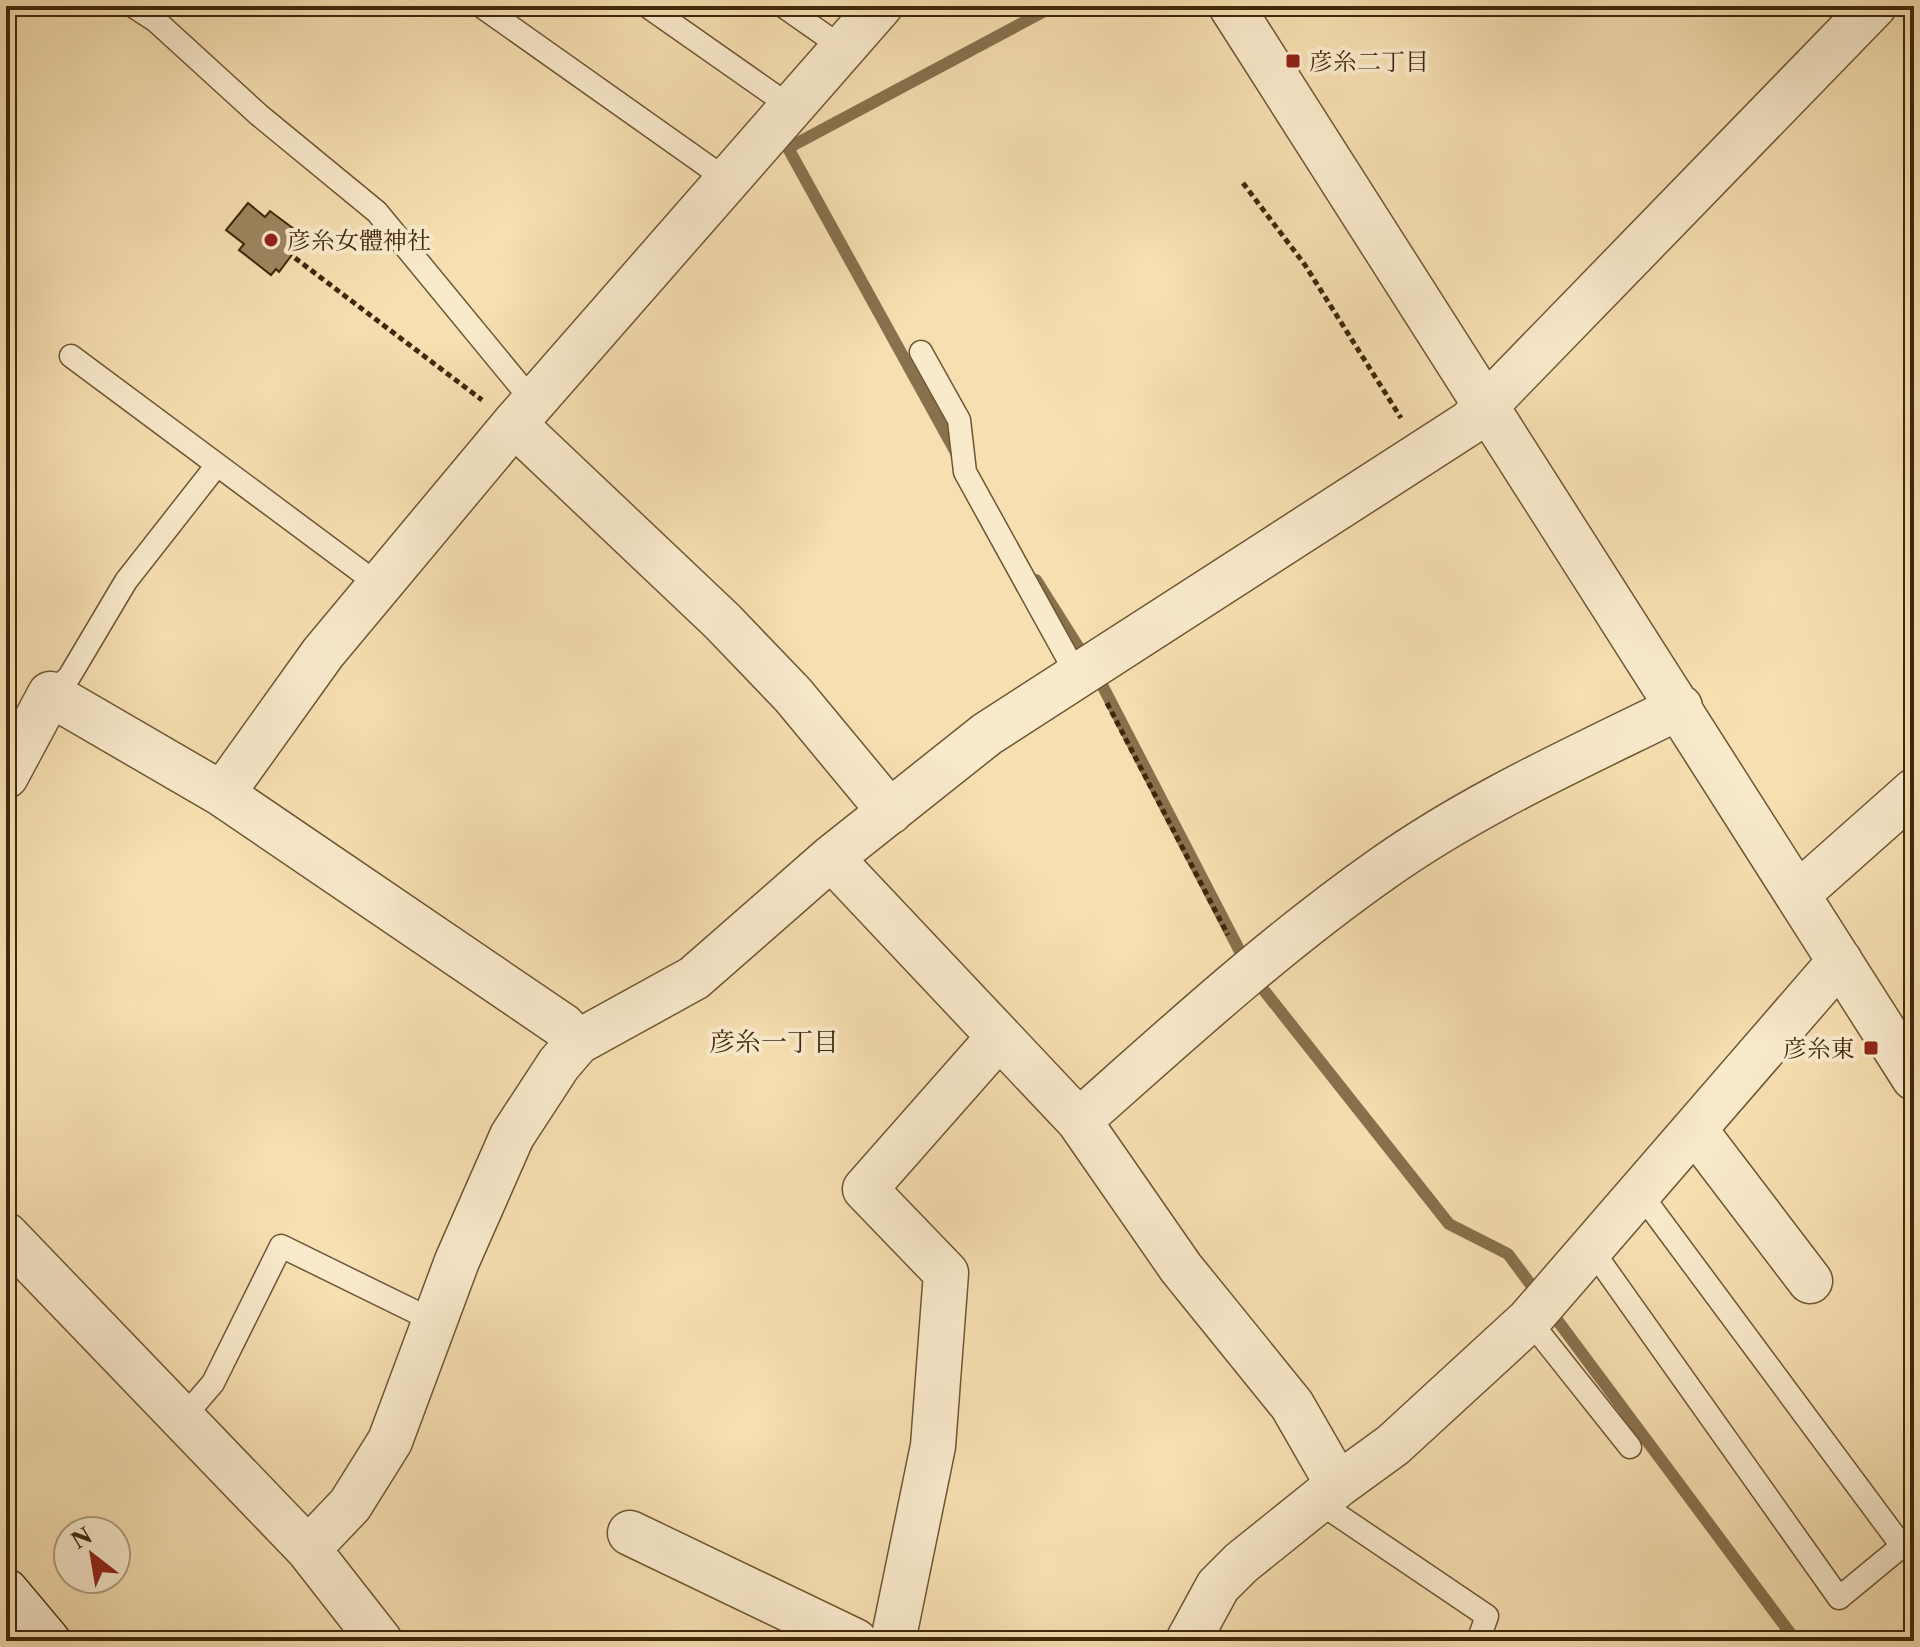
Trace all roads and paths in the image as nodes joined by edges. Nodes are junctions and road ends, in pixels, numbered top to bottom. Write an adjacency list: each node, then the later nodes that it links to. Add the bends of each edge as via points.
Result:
1 (133, 6): 16 (lane, via 377,212 521,387)
2 (481, 6): 10 (lane)
3 (647, 6): 9 (lane)
4 (783, 6): 8 (lane)
5 (880, 6): 8 (street)
6 (1231, 6): 15 (street)
7 (1874, 6): 15 (street)
8 (843, 48): 9 (street)
9 (791, 107): 10 (street)
10 (727, 180): 16 (street)
11 (1243, 183): 17 (path, via 1305,265)
12 (295, 258): 16 (path)
13 (921, 352): 20 (lane, via 959,420 965,472)
14 (71, 356): 18 (lane)
15 (1486, 408): 17 (street); 22 (street)
16 (525, 412): 19 (street); 26 (street, via 793,695)
17 (1423, 452): 20 (street)
18 (217, 465): 19 (lane); 21 (lane, via 126,581 69,677)
19 (379, 585): 25 (street)
20 (1082, 672): 26 (street, via 987,734); 30 (path)
21 (50, 694): 23 (street); 25 (street)
22 (1680, 707): 28 (street); 30 (street, via 1529,780 1384,868)
23 (6, 776)
24 (1914, 791): 28 (street)
25 (222, 794): 32 (street, via 563,1026)
26 (890, 812): 27 (street)
27 (831, 858): 31 (street); 32 (street, via 694,978)
28 (1798, 894): 29 (street)
29 (1840, 961): 33 (street); 35 (street)
30 (1247, 971): 34 (street)
31 (999, 1037): 34 (street); 52 (street, via 865,1189 946,1273 933,1446)
32 (578, 1042): 41 (street, via 512,1136)
33 (1914, 1078)
34 (1079, 1121): 44 (street, via 1181,1268 1292,1405)
35 (1695, 1130): 36 (street); 39 (street)
36 (1640, 1193): 38 (street); 38 (lane, via 1902,1546 1839,1598)
37 (6, 1235): 42 (street)
38 (1592, 1250): 40 (street)
39 (1810, 1281)
40 (1529, 1320): 43 (lane); 44 (street, via 1393,1445)
41 (434, 1321): 42 (lane, via 281,1246 213,1383); 46 (street, via 390,1441 350,1505)
42 (182, 1419): 46 (street)
43 (1630, 1447)
44 (1328, 1493): 53 (street, via 1218,1586); 54 (lane, via 1487,1616)
45 (630, 1533): 51 (street)
46 (308, 1549): 50 (street)
47 (6, 1591): 49 (street)
48 (1914, 1627): 55 (path)
49 (48, 1641)
50 (380, 1641)
51 (855, 1641)
52 (893, 1641)
53 (1188, 1641)
54 (1478, 1641)
55 (1892, 1641)

